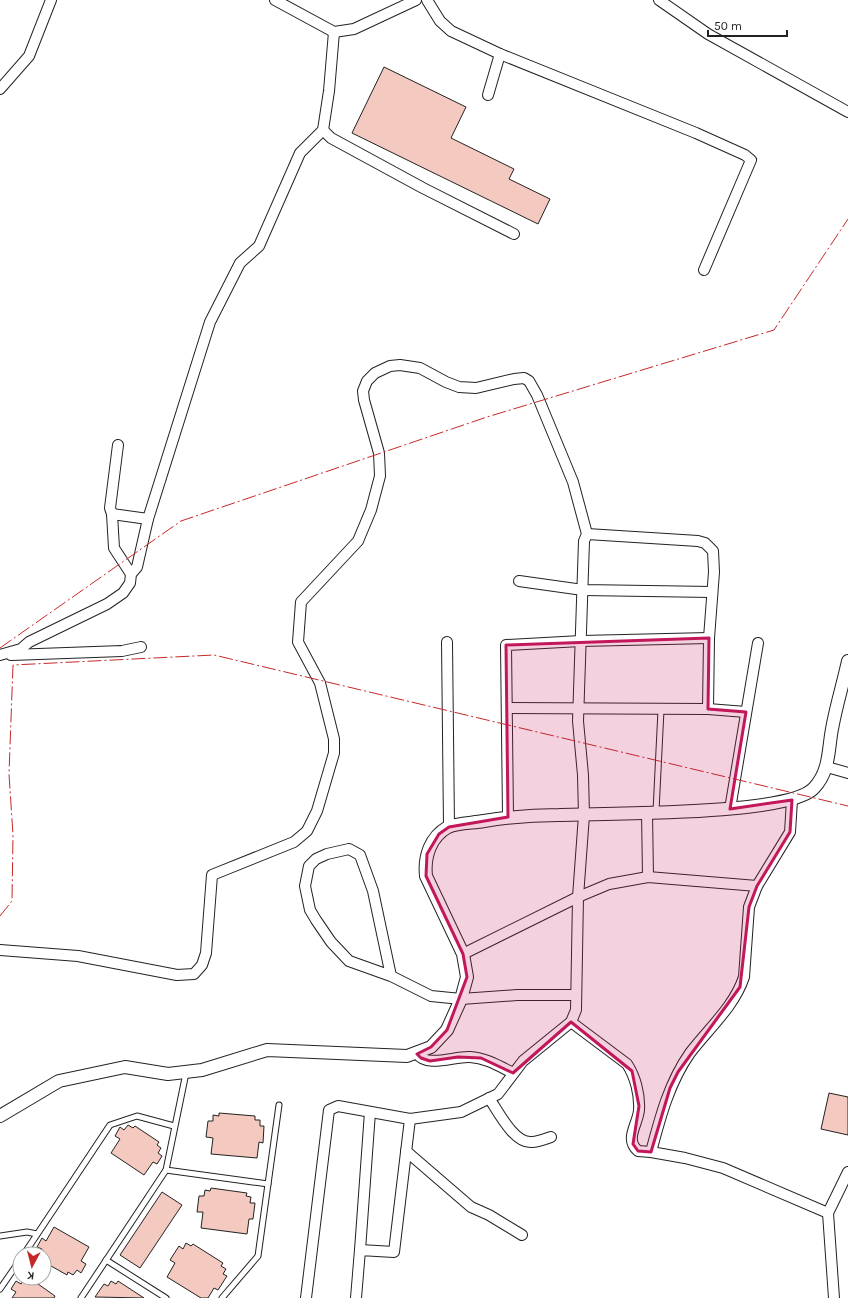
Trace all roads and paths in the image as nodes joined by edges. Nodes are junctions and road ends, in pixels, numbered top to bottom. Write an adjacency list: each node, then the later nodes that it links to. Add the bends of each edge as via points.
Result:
1 (51, 0): 8 (street, via 29,56)
2 (275, 0): 6 (street)
3 (416, 0): 6 (street, via 354,29)
4 (427, 0): 7 (street, via 440,21 451,31)
5 (659, 0): 10 (street, via 708,34)
6 (334, 32): 11 (street, via 329,91)
7 (500, 54): 9 (street); 13 (street, via 696,133 751,160)
8 (0, 89)
9 (488, 95)
10 (848, 112)
11 (322, 130): 12 (street, via 331,138 423,188); 16 (street, via 300,153 259,246 240,263 210,322)
12 (514, 234)
13 (704, 270)
14 (118, 445): 15 (street, via 110,508)
15 (112, 514): 16 (street); 18 (street, via 114,548)
16 (148, 520): 18 (street, via 137,567)
17 (587, 534): 20 (street, via 584,541); 21 (street, via 705,542 715,556); 45 (street, via 573,482 529,381 514,378 476,388 459,387 420,368 400,365 390,366 376,373 367,381 363,391 379,453 380,476 371,510 358,541 301,602 298,642 320,683 334,739 334,753 317,811 307,831 294,842 212,874 206,953 202,965 194,974 177,975 78,956)
18 (131, 574): 27 (street, via 130,583 123,593 107,604 29,642 21,649)
19 (519, 581): 20 (street)
20 (583, 590): 21 (street); 23 (street)
21 (712, 592): 22 (street)
22 (710, 638): 23 (street); 30 (street)
23 (581, 641): 29 (street, via 506,645); 31 (street)
24 (447, 642): 41 (street)
25 (758, 643): 33 (street)
26 (141, 647): 27 (street, via 122,651)
27 (0, 655)
28 (848, 661): 34 (street, via 832,729)
29 (507, 708): 31 (street); 40 (street)
30 (708, 709): 32 (street); 33 (street)
31 (578, 710): 32 (street); 39 (street)
32 (661, 710): 38 (lane)
33 (746, 712): 37 (street)
34 (827, 767): 35 (street); 36 (street, via 813,789)
35 (848, 773)
36 (792, 800): 37 (street); 43 (street, via 790,832)
37 (730, 809): 38 (street)
38 (652, 812): 39 (street); 42 (street)
39 (584, 815): 40 (street); 44 (street)
40 (508, 817): 41 (street)
41 (449, 827): 46 (street, via 432,843 427,854 426,876)
42 (648, 877): 43 (street); 44 (street, via 609,884)
43 (756, 886): 62 (street, via 749,907 744,976 740,987 678,1072 670,1088)
44 (578, 897): 46 (street); 48 (street)
45 (0, 950)
46 (463, 954): 49 (street, via 467,977)
47 (391, 976): 47 (street, via 349,961 331,942 316,920 310,910 305,886 309,866 316,859 349,849 360,854 373,892); 49 (street, via 431,996)
48 (576, 995): 49 (street, via 517,995); 50 (street, via 576,1010)
49 (461, 999): 51 (street, via 447,1030 440,1039)
50 (571, 1022): 53 (street, via 523,1061); 62 (street, via 627,1064 632,1071 639,1106 632,1133 633,1144 638,1151)
51 (417, 1054): 52 (street, via 390,1056 267,1050 202,1070); 53 (street, via 430,1061 458,1057 481,1058)
52 (186, 1072): 57 (street, via 168,1074 125,1067 59,1081); 59 (lane)
53 (514, 1073): 54 (street, via 498,1094)
54 (489, 1098): 58 (street, via 461,1112); 60 (street, via 516,1136 524,1142)
55 (279, 1105): 65 (lane)
56 (370, 1112): 58 (street); 71 (street); 78 (street, via 338,1106 329,1110)
57 (0, 1116)
58 (410, 1120): 61 (street)
59 (174, 1126): 63 (lane); 67 (lane, via 137,1116 110,1126)
60 (550, 1137)
61 (406, 1151): 68 (street, via 471,1207 489,1214); 71 (street, via 394,1252)
62 (651, 1152): 66 (street, via 723,1168)
63 (166, 1170): 65 (lane); 72 (lane)
64 (848, 1172): 66 (street)
65 (268, 1184): 77 (lane, via 258,1256)
66 (828, 1213): 80 (street)
67 (37, 1234): 69 (lane, via 27,1232); 70 (lane)
68 (522, 1235)
69 (0, 1236)
70 (29, 1246)
71 (360, 1250): 79 (street)
72 (106, 1260): 75 (lane); 76 (lane)
73 (12, 1272): 74 (lane)
74 (0, 1290)
75 (81, 1298)
76 (166, 1298)
77 (222, 1298)
78 (306, 1298)
79 (356, 1298)
80 (834, 1298)

